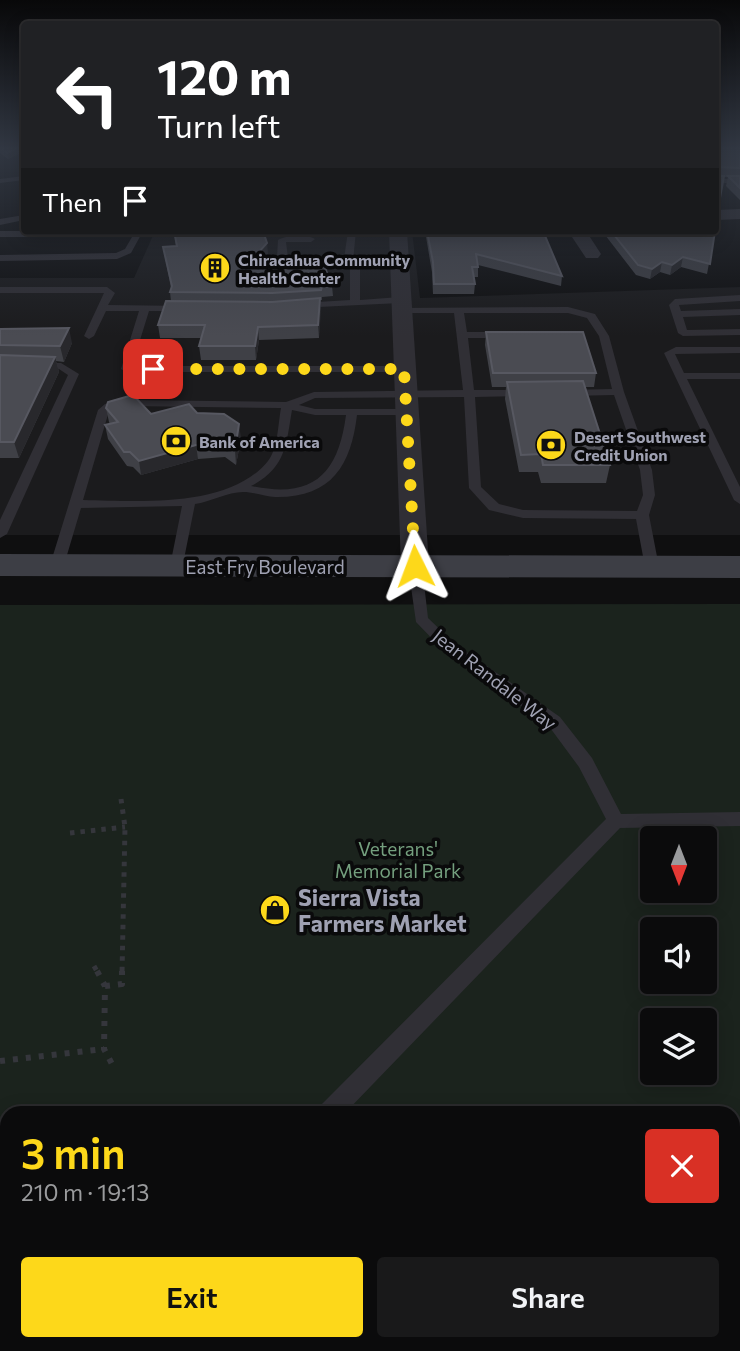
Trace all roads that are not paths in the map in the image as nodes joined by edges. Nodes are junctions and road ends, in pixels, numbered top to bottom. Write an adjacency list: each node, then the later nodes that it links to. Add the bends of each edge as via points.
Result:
1 (21, 218): 2 (lane)
2 (0, 222)
3 (0, 234): 4 (lane)
4 (21, 234)
5 (137, 235): 11 (lane, via 128,251 117,256)
6 (312, 235): 12 (lane); 12 (lane, via 282,240 281,254 286,261)
7 (351, 235): 13 (lane)
8 (398, 235): 17 (street)
9 (580, 235): 10 (street)
10 (592, 254)
11 (0, 258)
12 (311, 261): 13 (lane)
13 (348, 262): 16 (lane, via 355,265)
14 (0, 290): 18 (lane, via 107,290 110,295)
15 (740, 298): 24 (lane, via 678,301 674,305)
16 (355, 302): 17 (lane); 19 (lane)
17 (400, 305): 22 (lane); 33 (street)
18 (102, 307): 20 (lane); 28 (lane)
19 (294, 307)
20 (145, 308): 21 (lane); 33 (lane, via 126,369)
21 (200, 309)
22 (459, 310): 26 (lane); 30 (lane, via 568,310 591,316)
23 (740, 312): 24 (lane)
24 (677, 314): 25 (lane, via 683,333)
25 (740, 332)
26 (461, 335): 27 (lane); 39 (lane)
27 (513, 335)
28 (89, 336)
29 (591, 336): 30 (lane)
30 (604, 336): 36 (lane)
31 (740, 350): 34 (lane, via 669,353)
32 (0, 365): 48 (lane, via 61,366 74,374)
33 (404, 369): 40 (street)
34 (680, 376): 35 (lane); 44 (lane)
35 (740, 376)
36 (618, 392): 38 (lane); 47 (lane, via 646,470 649,495)
37 (537, 393): 39 (lane)
38 (551, 393)
39 (469, 394): 40 (lane); 47 (lane, via 475,488 494,508 523,514)
40 (405, 403): 41 (lane, via 314,395); 42 (lane); 53 (street)
41 (287, 405): 42 (lane, via 315,412); 43 (lane, via 276,460); 46 (lane, via 109,406)
42 (352, 412): 43 (lane, via 345,452 324,483 296,492 266,494)
43 (242, 488): 45 (lane)
44 (740, 500)
45 (189, 503): 46 (lane); 52 (lane)
46 (76, 505): 51 (lane)
47 (642, 515): 54 (lane)
48 (4, 517): 49 (lane)
49 (0, 534)
50 (0, 565): 51 (main road, East Fry Boulevard)
51 (57, 565): 52 (main road, East Fry Boulevard)
52 (177, 566): 53 (main road, East Fry Boulevard)
53 (415, 566): 54 (main road, East Fry Boulevard); 57 (lane, Jean Randale Way, via 421,619 450,648 554,721 586,763)
54 (652, 567): 55 (main road, East Fry Boulevard)
55 (740, 567)
56 (740, 819): 57 (lane)
57 (616, 821): 58 (lane)
58 (336, 1106)

